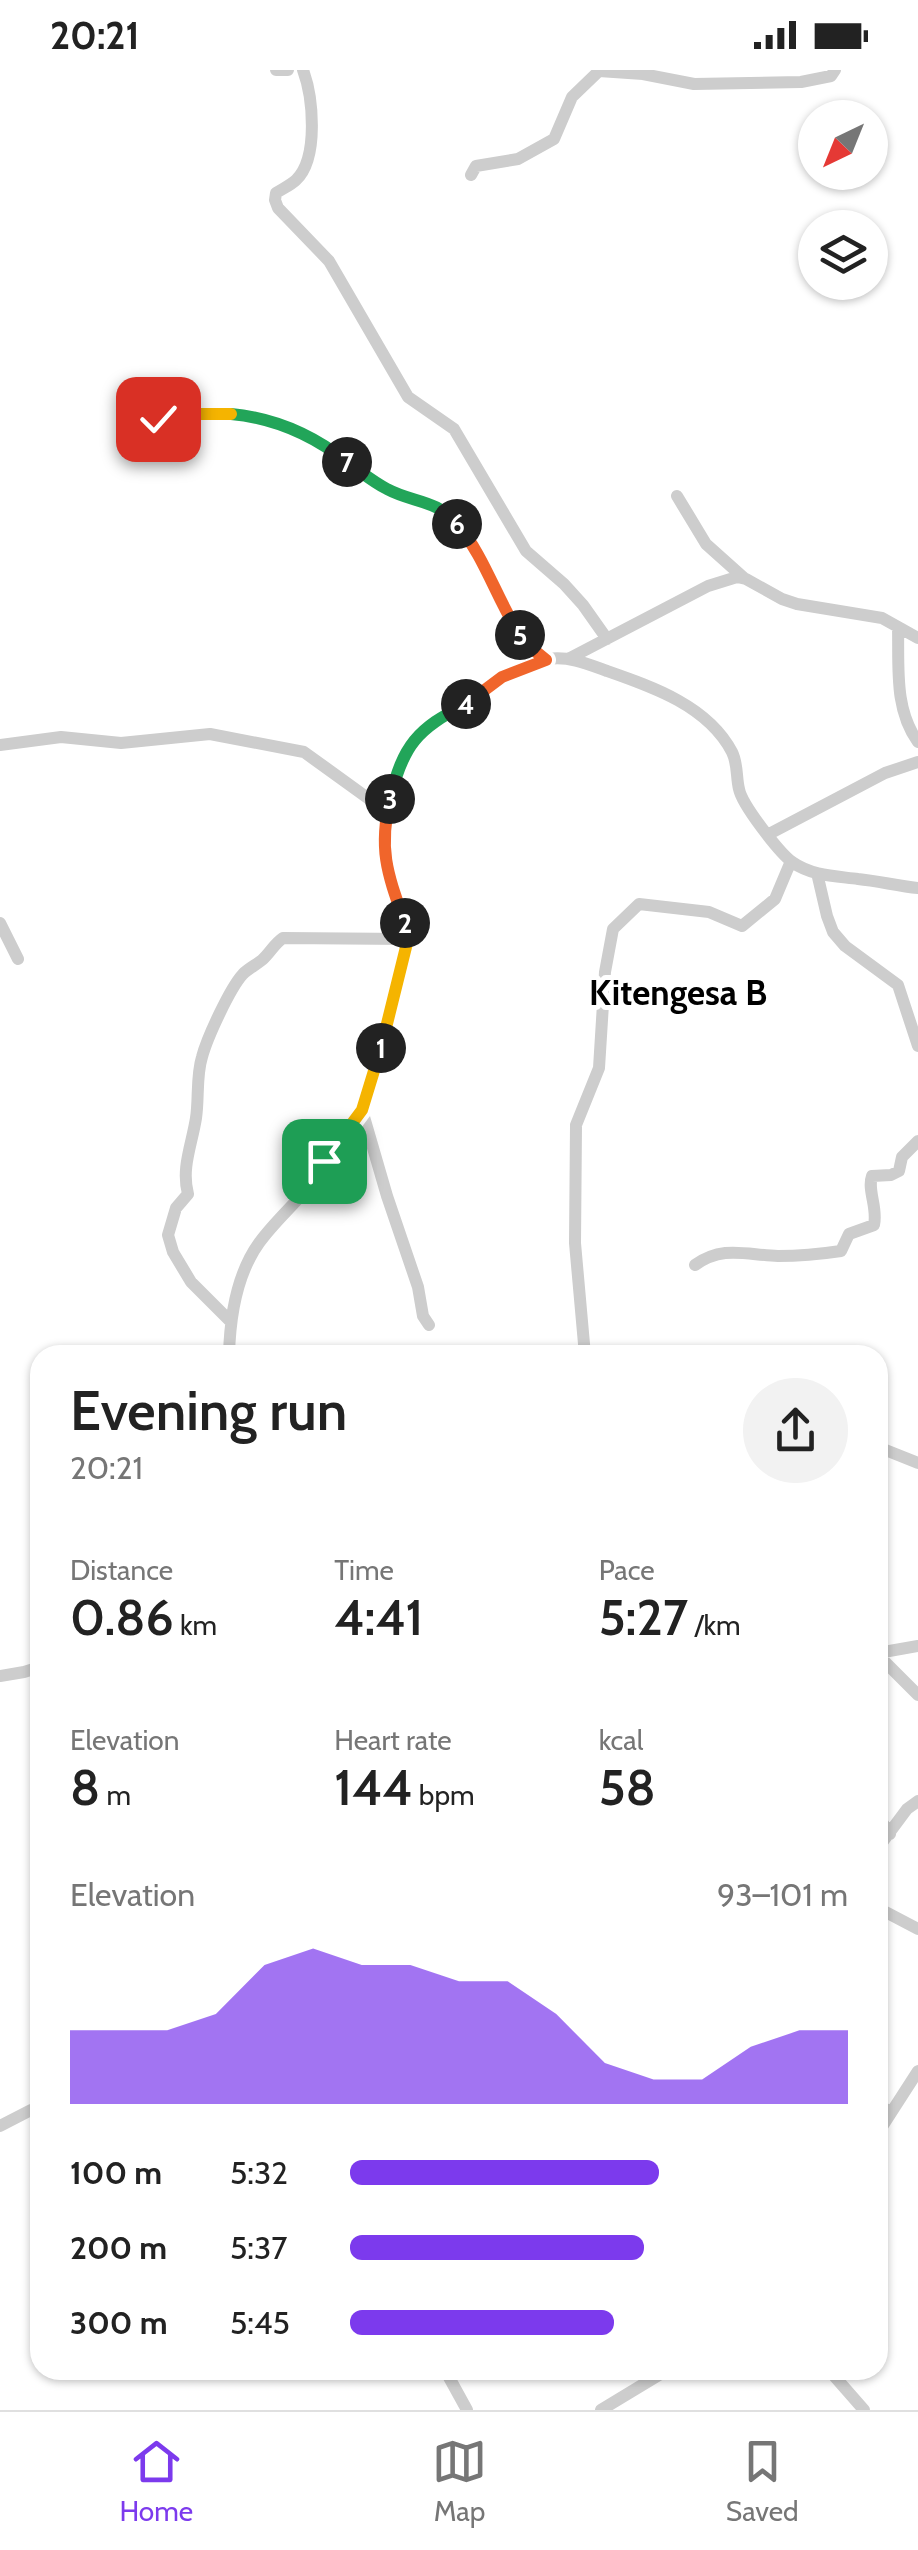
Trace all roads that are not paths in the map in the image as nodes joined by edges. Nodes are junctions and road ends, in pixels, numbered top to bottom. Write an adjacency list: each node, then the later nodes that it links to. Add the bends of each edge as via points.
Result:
1 (276, 70): 2 (street)
2 (288, 70)
3 (303, 70): 11 (street, via 311,144 296,180 276,193 278,208 329,260 408,398 454,428 526,550 583,604)
4 (835, 70): 5 (street, via 801,82 694,84 599,72 572,96 554,139 518,159 476,166)
5 (471, 174)
6 (158, 419): 13 (street, via 218,413 279,422 385,488 448,513 480,556 524,642)
7 (677, 496): 8 (street, via 706,544)
8 (746, 579): 9 (street, via 797,604 873,616); 11 (street, via 708,586)
9 (898, 628): 10 (street); 14 (street, via 902,711)
10 (918, 638)
11 (607, 639): 12 (street)
12 (570, 658): 13 (street); 18 (street, via 659,691 713,726 736,762 746,806)
13 (546, 660): 17 (street, via 502,677 414,740)
14 (918, 742)
15 (0, 745): 17 (street, via 210,734 304,752)
16 (918, 762): 18 (street)
17 (387, 812): 23 (street, via 384,859)
18 (768, 834): 19 (street)
19 (791, 861): 20 (street); 32 (street, via 775,899 742,926 709,912 639,904 613,929 598,1068 576,1125 575,1244)
20 (817, 873): 21 (street); 25 (street, via 833,932 898,984)
21 (918, 888)
22 (0, 923): 24 (street)
23 (408, 939): 26 (street); 29 (street, via 283,938 243,974 222,1013 201,1059 188,1194 168,1236 191,1282)
24 (18, 959)
25 (918, 1046)
26 (362, 1110): 29 (street, via 251,1255); 30 (street)
27 (918, 1140): 28 (street, via 899,1171 872,1176 874,1224 848,1234 841,1251 736,1251)
28 (695, 1265)
29 (230, 1321): 31 (street)
30 (428, 1325)
31 (229, 1345)
32 (584, 1345)
33 (888, 1451): 34 (street)
34 (918, 1463)
35 (918, 1646): 36 (street)
36 (888, 1652)
37 (888, 1664): 40 (street)
38 (30, 1669): 39 (street)
39 (0, 1676)
40 (918, 1695)
41 (918, 1801): 43 (street)
42 (888, 1831): 43 (street)
43 (890, 1834): 44 (street)
44 (888, 1836)
45 (888, 1914): 46 (street)
46 (918, 1930)
47 (918, 2071): 48 (street)
48 (888, 2104)
49 (30, 2111): 50 (street)
50 (0, 2126)
51 (451, 2380): 54 (street)
52 (650, 2380): 55 (street)
53 (838, 2380): 56 (street)
54 (468, 2410)
55 (601, 2410)
56 (864, 2410)

